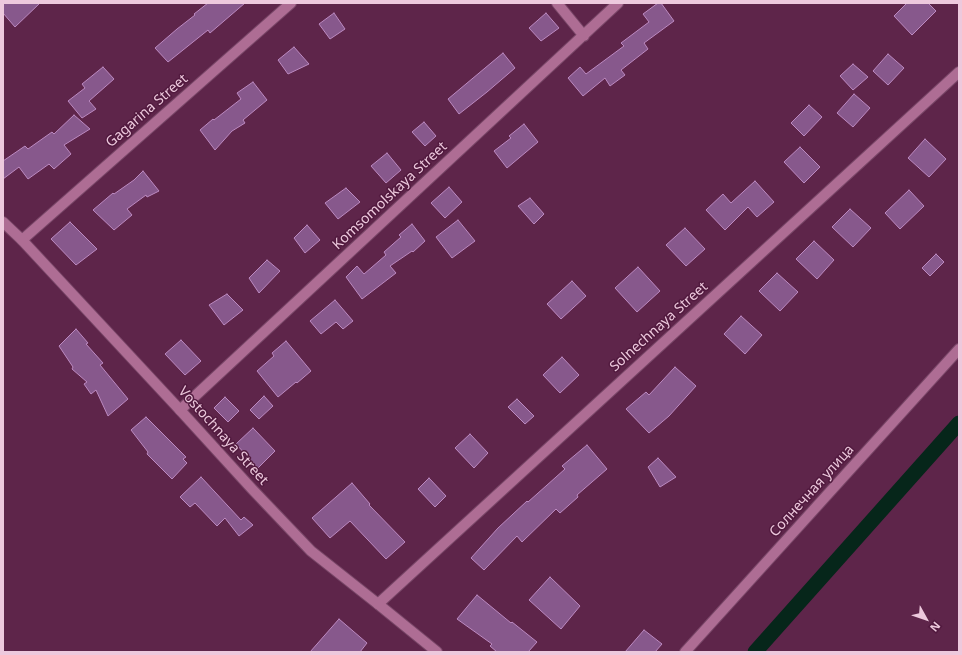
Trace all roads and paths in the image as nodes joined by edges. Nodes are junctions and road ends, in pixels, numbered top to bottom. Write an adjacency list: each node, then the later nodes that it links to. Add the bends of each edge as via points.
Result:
1 (291, 3): 7 (street, Gagarina Street)
2 (557, 3): 4 (street)
3 (618, 3): 4 (street, Komsomolskaya Street)
4 (584, 36): 9 (street, Komsomolskaya Street)
5 (959, 72): 10 (street, Solnechnaya Street)
6 (3, 222): 7 (street, Vostochnaya Street)
7 (22, 240): 9 (street, Vostochnaya Street)
8 (959, 349): 12 (street, Солнечная улица)
9 (180, 410): 10 (street, Vostochnaya Street, via 311,551)
10 (378, 604): 11 (street, Vostochnaya Street)
11 (437, 652)
12 (685, 652)

